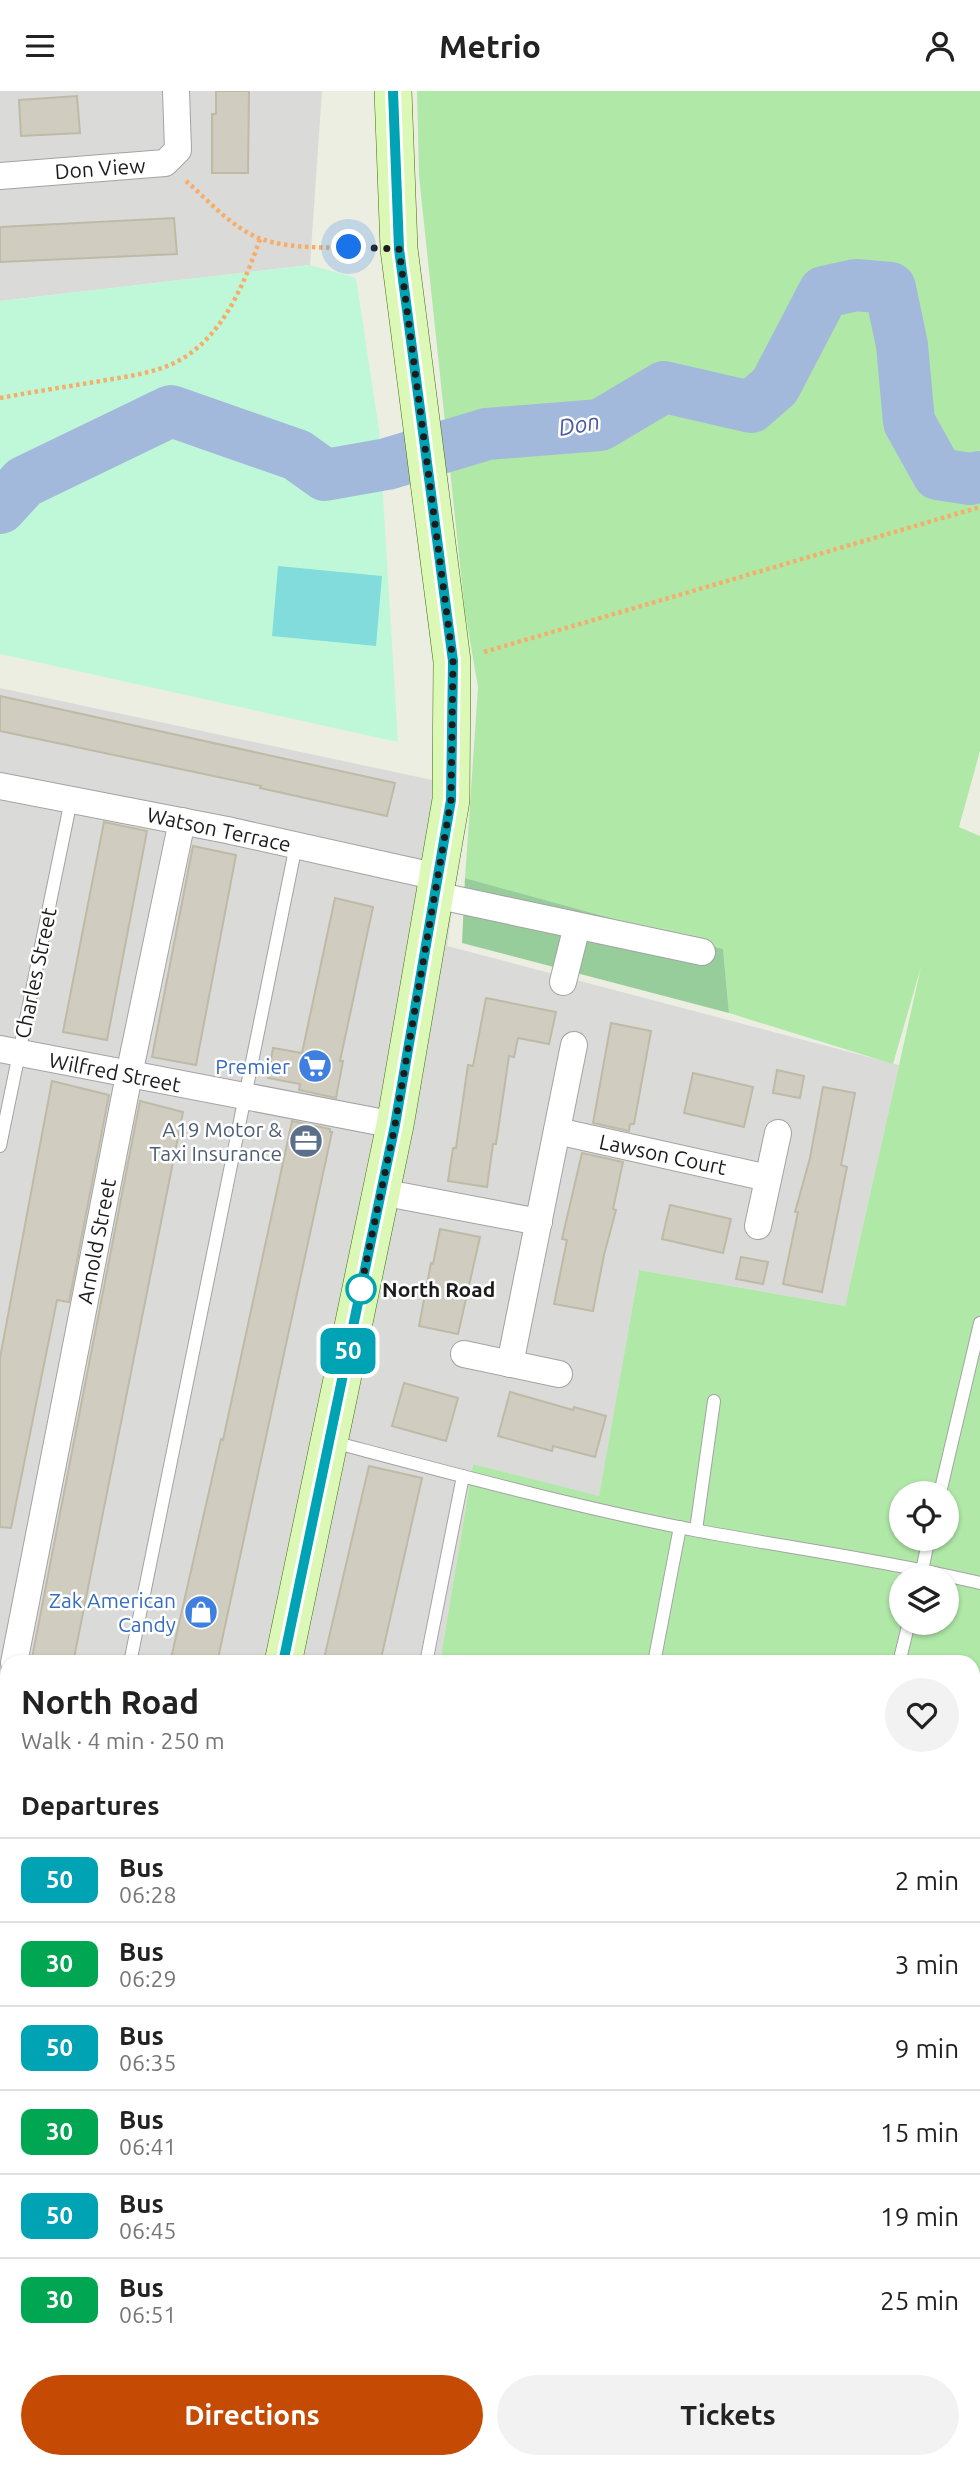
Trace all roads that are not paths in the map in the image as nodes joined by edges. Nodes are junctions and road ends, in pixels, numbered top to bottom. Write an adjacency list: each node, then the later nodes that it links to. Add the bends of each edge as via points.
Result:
1 (176, 91): 3 (street, Don View, via 178,150 165,163)
2 (393, 91): 8 (street, via 399,249 453,661 451,800)
3 (0, 176)
4 (0, 786): 5 (street, Watson Terrace)
5 (71, 800): 6 (street, Watson Terrace); 13 (lane, Charles Street)
6 (182, 821): 7 (street, Watson Terrace); 14 (street, Arnold Street)
7 (296, 845): 8 (street, Watson Terrace); 15 (lane)
8 (437, 886): 9 (street, Watson Terrace); 16 (street)
9 (577, 926): 10 (street, Watson Terrace); 11 (street)
10 (702, 952)
11 (563, 982)
12 (574, 1045): 17 (street)
13 (9, 1051): 14 (street, Wilfred Street); 19 (lane, Charles Street)
14 (129, 1075): 15 (street, Wilfred Street); 38 (street, Arnold Street)
15 (243, 1097): 16 (street, Wilfred Street); 39 (lane)
16 (395, 1125): 21 (street)
17 (557, 1131): 20 (street, Lawson Court); 22 (street)
18 (778, 1133): 20 (street)
19 (0, 1146)
20 (768, 1178): 23 (street)
21 (381, 1192): 22 (street); 29 (street)
22 (539, 1222): 26 (street)
23 (758, 1226)
24 (980, 1324): 31 (lane)
25 (464, 1354): 26 (street)
26 (510, 1364): 27 (street)
27 (559, 1374)
28 (714, 1401): 33 (lane)
29 (329, 1441): 30 (lane); 40 (street)
30 (463, 1476): 32 (lane); 41 (lane)
31 (943, 1481)
32 (681, 1527): 33 (lane); 42 (lane)
33 (696, 1530): 34 (lane)
34 (889, 1567)
35 (959, 1579): 36 (lane)
36 (980, 1583)
37 (906, 1635): 43 (lane)
38 (15, 1655)
39 (132, 1655)
40 (285, 1655)
41 (428, 1655)
42 (656, 1655)
43 (901, 1655)

